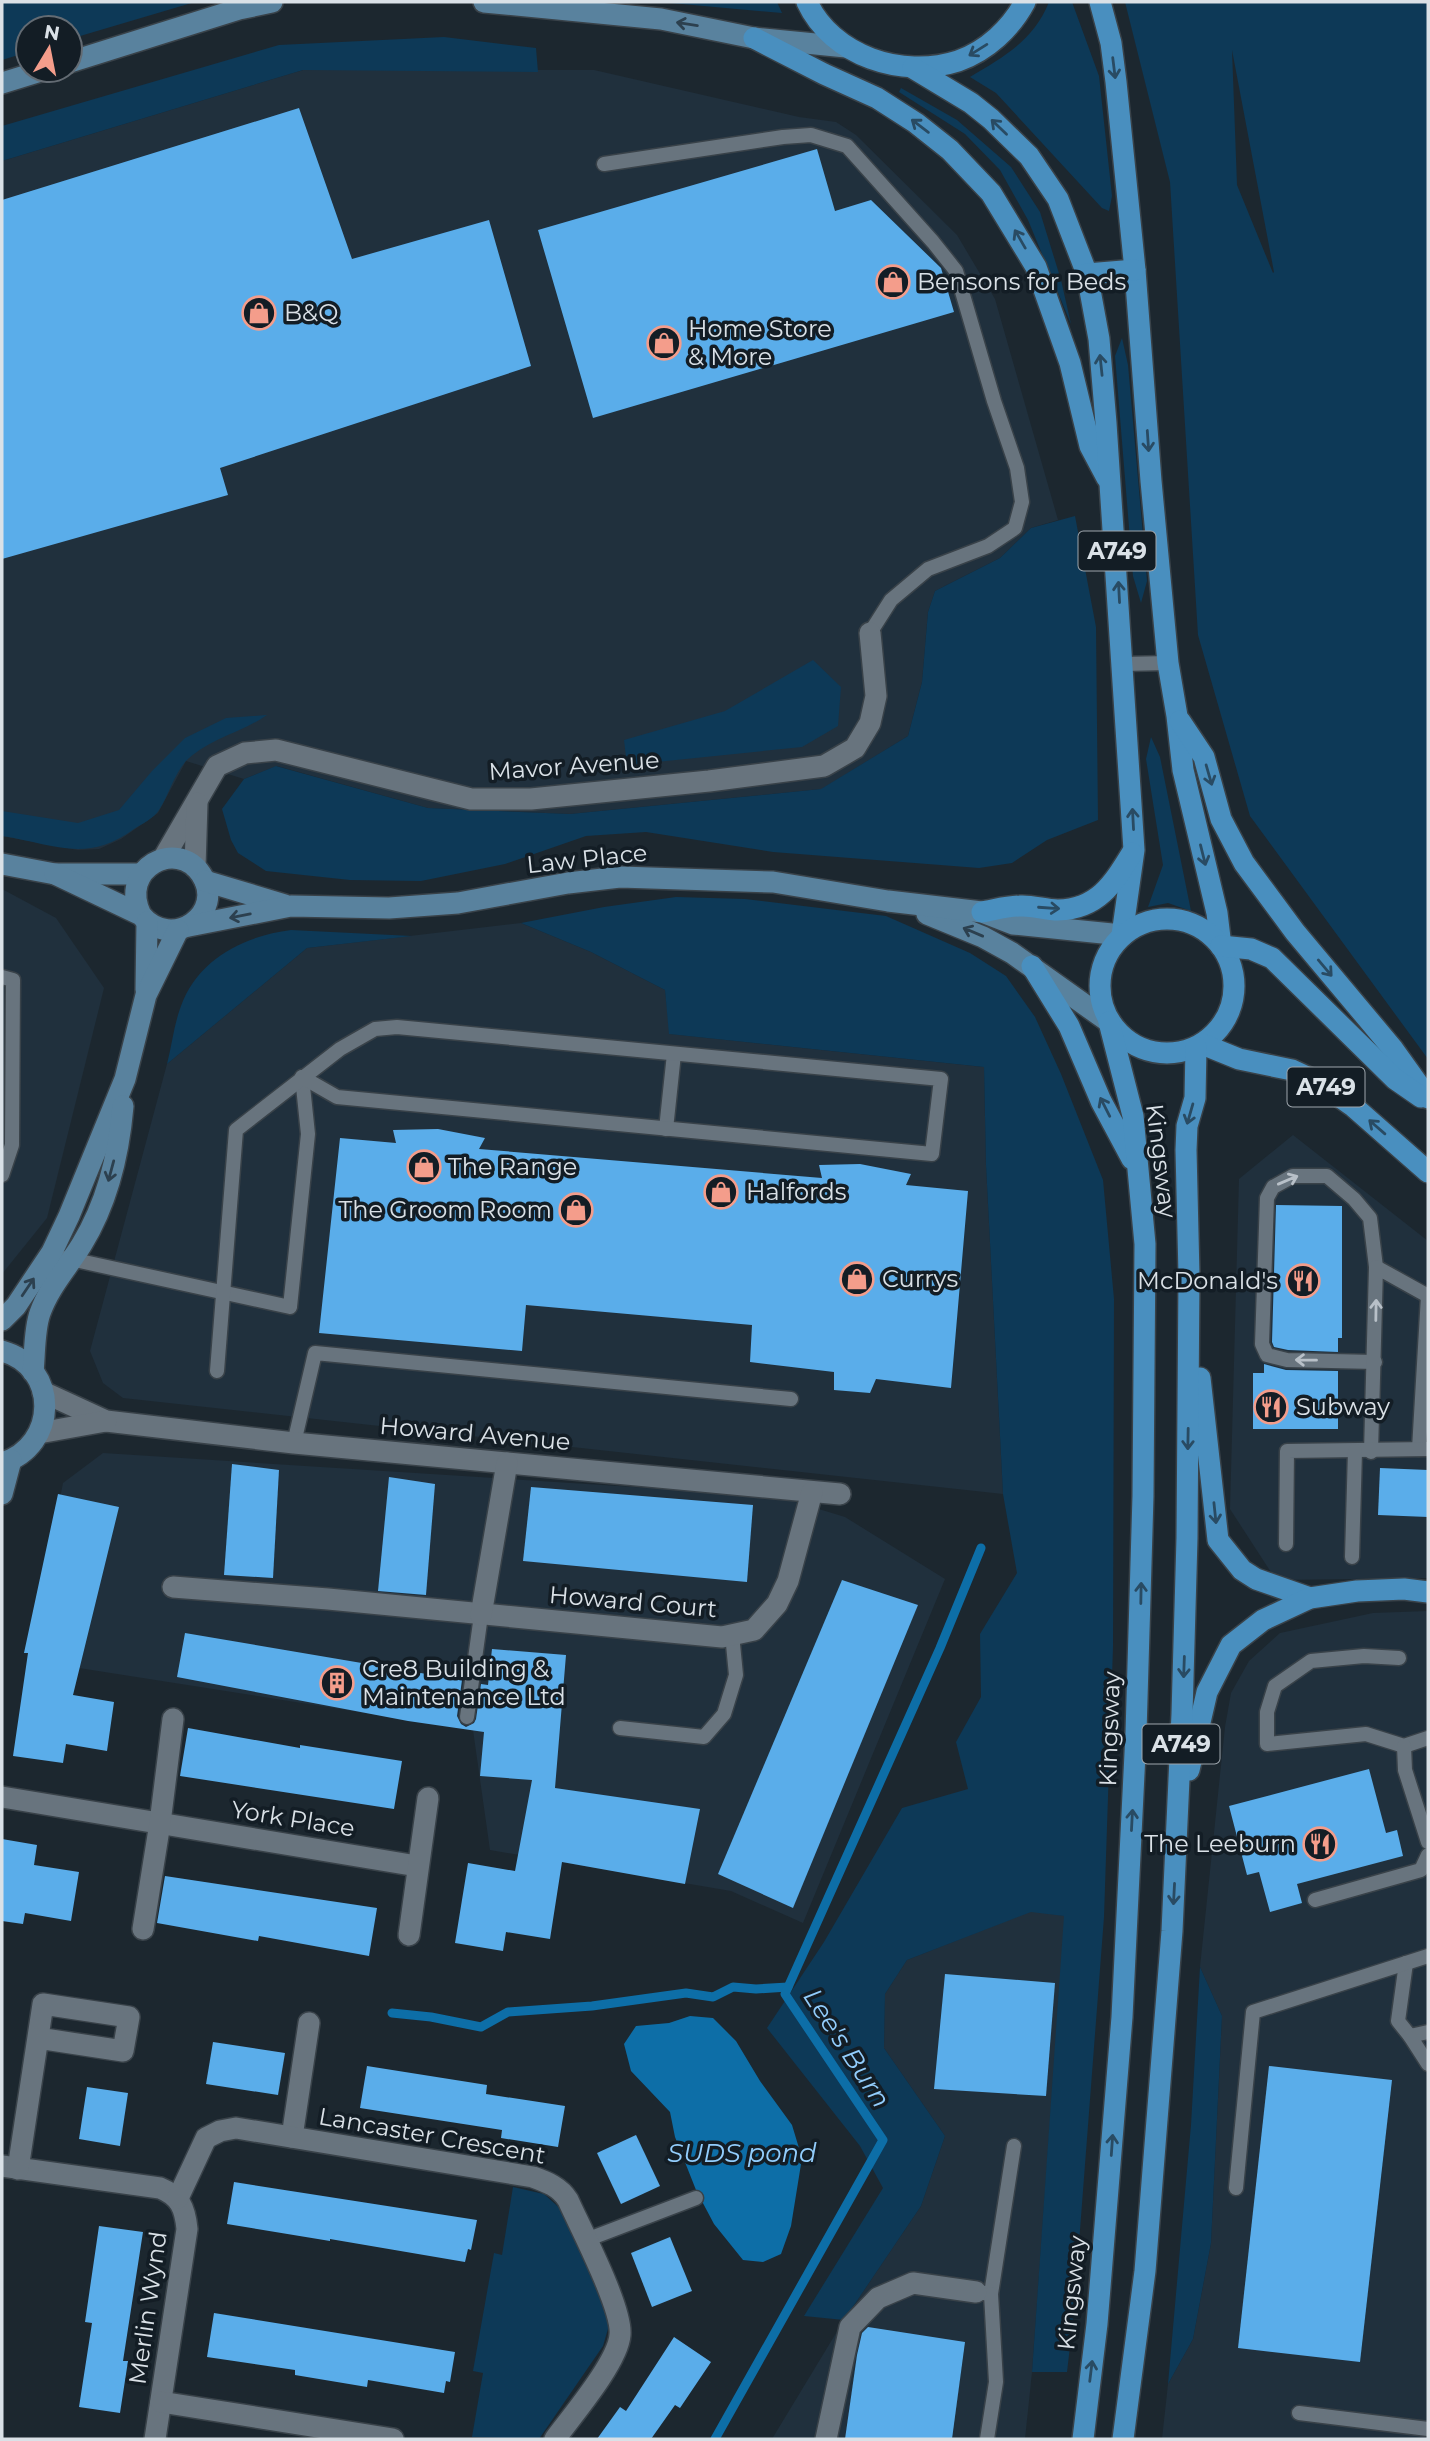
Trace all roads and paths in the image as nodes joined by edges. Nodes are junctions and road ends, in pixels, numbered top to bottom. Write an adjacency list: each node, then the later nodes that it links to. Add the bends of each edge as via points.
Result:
1 (272, 2): 8 (street)
2 (484, 2): 6 (street, one-way to 2, via 648,18)
3 (807, 2): 7 (main road, A749, via 826,32)
4 (1025, 2): 9 (main road, A749, one-way to 9, via 1007,29 975,53 958,61)
5 (1101, 2): 11 (main road, A749, one-way to 11, via 1116,82)
6 (754, 38): 7 (street); 13 (main road, one-way to 6, via 1090,446 1070,363 1036,267 991,193 916,123 877,98)
7 (846, 47): 9 (main road, A749, via 877,61)
8 (84, 58)
9 (913, 68): 12 (main road, A749, one-way to 9, via 1058,199 1029,156 991,118)
10 (604, 164): 14 (lane, via 811,135 847,146 956,271 1017,468 1022,502 1015,528 988,546 928,569 891,600)
11 (1135, 270): 12 (main road); 15 (main road, A749, one-way to 15)
12 (1087, 274): 13 (main road, A749, one-way to 12, via 1099,339)
13 (1111, 486): 16 (main road, A749, one-way to 13)
14 (870, 633): 18 (street, Mavor Avenue, via 876,696 870,723 855,748 824,766 556,796 471,799 276,750 245,753 217,765)
15 (1168, 663): 16 (lane); 17 (main road, A749)
16 (1123, 664): 19 (main road, A749, one-way to 16)
17 (1177, 716): 31 (main road, A749, one-way to 31, via 1183,770); 40 (main road, one-way to 40, via 1204,757 1221,819 1244,863 1393,1049)
18 (197, 797): 20 (street, Mavor Avenue); 24 (street)
19 (1135, 850): 27 (main road, one-way to 19, via 1018,905 1057,910 1084,905 1112,885); 30 (main road, A749)
20 (163, 859): 23 (street); 24 (street, via 175,859)
21 (2, 864): 22 (street)
22 (55, 874): 23 (street); 28 (street)
23 (141, 874): 28 (street, via 134,894)
24 (200, 874): 26 (street, Law Place); 29 (street, via 206,901 197,920)
25 (888, 901): 26 (street, Law Place, via 773,882 620,877 458,903 389,908); 27 (street, Law Place); 32 (street, Law Place, one-way to 25, via 984,937)
26 (291, 906): 29 (street, Law Place, one-way to 29)
27 (982, 912): 30 (street, Law Place, via 1013,924)
28 (144, 918): 29 (street, via 167,931); 34 (street)
29 (183, 928): 34 (street)
30 (1122, 935): 31 (main road, A749, via 1150,921 1182,920); 35 (main road, A749, via 1106,957 1099,983)
31 (1221, 946): 36 (main road, A749, via 1234,976 1232,1002 1224,1023); 40 (main road, A749, via 1251,949 1272,958 1395,1079)
32 (1032, 966): 35 (street, Law Place); 42 (main road, one-way to 32, via 1101,1101 1069,1026)
33 (2, 977): 44 (lane, via 13,980 12,1145)
34 (146, 995): 39 (street)
35 (1109, 1022): 36 (main road, via 1141,1049 1173,1054); 42 (main road, Kingsway / A749, via 1133,1116)
36 (1199, 1045): 43 (main road, A749, one-way to 36, via 1320,1083 1292,1070); 48 (main road, Kingsway / A749, one-way to 48, via 1195,1098 1187,1126)
37 (674, 1054): 38 (lane, via 397,1027 375,1029); 41 (lane); 41 (lane, via 941,1079 932,1154)
38 (302, 1077): 41 (lane, via 337,1097); 49 (lane, via 236,1130); 49 (lane, via 308,1134 290,1307)
39 (125, 1079): 45 (street); 46 (street, one-way to 46, via 112,1171 100,1210)
40 (1428, 1100)
41 (666, 1129)
42 (1137, 1167): 115 (main road, Kingsway / A749, one-way to 42, via 1122,2017 1134,1786 1145,1347 1145,1244)
43 (1428, 1172)
44 (2, 1175)
45 (52, 1252): 46 (lane); 51 (street, one-way to 45)
46 (71, 1261): 49 (lane); 54 (street, via 46,1296 39,1316)
47 (1376, 1267): 50 (lane); 53 (lane, one-way to 47); 53 (lane, one-way to 47, via 1287,1360 1267,1355 1262,1344 1267,1198 1273,1187 1293,1176 1326,1176 1370,1218)
48 (1189, 1275): 73 (main road, one-way to 73, via 1218,1540 1242,1570 1256,1579); 84 (main road, Kingsway / A749, one-way to 84)
49 (224, 1294): 55 (lane)
50 (1428, 1296): 61 (lane)
51 (2, 1320)
52 (2, 1351): 54 (street)
53 (1375, 1362): 63 (lane)
54 (33, 1371): 56 (street)
55 (217, 1371)
56 (43, 1392): 58 (street, Howard Avenue); 59 (street, via 44,1420)
57 (791, 1399): 60 (lane, via 315,1353)
58 (106, 1421): 59 (street, Howard Avenue); 60 (street, Howard Avenue)
59 (39, 1433): 64 (street, via 27,1449)
60 (294, 1443): 65 (street, Howard Avenue)
61 (1423, 1449): 63 (lane)
62 (1355, 1451): 63 (lane); 69 (lane, via 1287,1451); 70 (lane)
63 (1371, 1451)
64 (7, 1462): 67 (street)
65 (507, 1463): 66 (street, Howard Avenue); 74 (street)
66 (812, 1492): 68 (street, Howard Avenue); 75 (street, Howard Court, via 788,1581 777,1604 754,1630)
67 (2, 1494)
68 (840, 1494)
69 (1286, 1544)
70 (1352, 1558)
71 (173, 1587): 74 (street, Howard Court)
72 (1428, 1592): 73 (main road, via 1357,1591)
73 (1310, 1598): 84 (main road, via 1263,1620 1231,1645 1207,1692)
74 (481, 1615): 75 (street, Howard Court, via 722,1637); 77 (lane)
75 (732, 1634): 79 (lane, via 736,1675 724,1714 704,1737)
76 (1399, 1658): 81 (lane, via 1311,1661 1275,1686 1267,1712 1267,1744 1366,1734)
77 (467, 1717)
78 (173, 1719): 85 (street)
79 (620, 1728)
80 (1428, 1738): 81 (lane)
81 (1404, 1746): 86 (lane, via 1405,1770)
82 (2, 1797): 85 (street, York Place)
83 (428, 1798): 88 (street)
84 (1177, 1820): 116 (main road, Kingsway / A749, one-way to 116, via 1152,2196)
85 (160, 1823): 88 (street, York Place); 90 (street)
86 (1428, 1842)
87 (1428, 1855): 89 (lane, via 1421,1870)
88 (417, 1866): 91 (street)
89 (1315, 1900)
90 (143, 1929)
91 (409, 1935)
92 (1428, 1956): 93 (lane)
93 (1406, 1963): 96 (lane, via 1398,2021); 102 (lane, via 1253,2012)
94 (309, 2023): 99 (street)
95 (1428, 2032): 96 (lane)
96 (1410, 2036): 98 (lane)
97 (38, 2038): 101 (street)
98 (1428, 2064)
99 (292, 2137): 104 (street, Lancaster Crescent, via 236,2128 206,2138); 105 (street, Lancaster Crescent, via 533,2177 564,2193)
100 (1014, 2146): 106 (lane)
101 (10, 2167): 104 (street, Merlin Wynd, via 160,2188)
102 (1236, 2188)
103 (696, 2198): 105 (lane)
104 (178, 2199): 107 (street, Merlin Wynd, via 187,2229)
105 (586, 2240): 112 (street, Lancaster Crescent, via 617,2312 621,2334 616,2352)
106 (984, 2293): 113 (street, via 913,2283 878,2298 850,2327); 114 (lane, via 996,2382)
107 (161, 2402): 110 (street, Merlin Wynd); 111 (street)
108 (1299, 2413): 109 (lane)
109 (1428, 2429)
110 (155, 2439)
111 (393, 2439)
112 (555, 2439)
113 (826, 2439)
114 (988, 2439)
115 (1083, 2439)
116 (1123, 2439)

